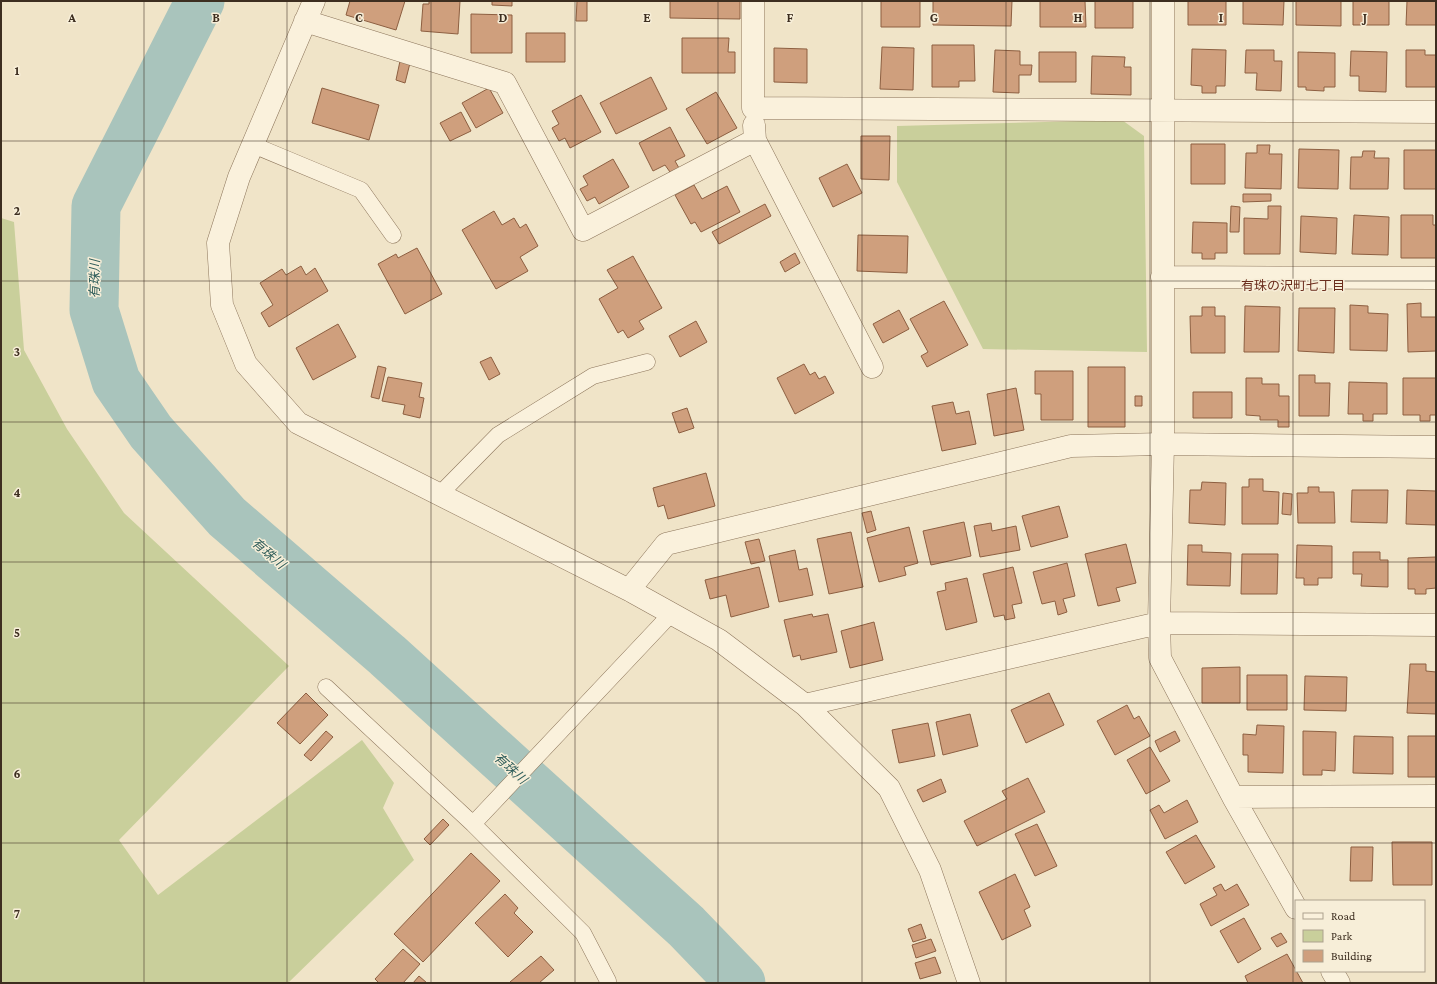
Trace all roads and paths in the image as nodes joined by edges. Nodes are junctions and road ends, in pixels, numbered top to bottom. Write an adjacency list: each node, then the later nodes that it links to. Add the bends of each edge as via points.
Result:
1 (314, 1): 4 (street)
2 (753, 1): 5 (street)
3 (1163, 1): 6 (street)
4 (305, 21): 8 (street, via 505,83 583,230); 9 (street)
5 (753, 108): 6 (street); 8 (street)
6 (1163, 111): 7 (street); 11 (street)
7 (1436, 112)
8 (755, 140): 14 (street)
9 (253, 145): 10 (lane, via 361,190); 17 (street, via 239,177 218,243 222,305 246,364 298,423)
10 (392, 235)
11 (1162, 277): 12 (street); 15 (street)
12 (1436, 278)
13 (647, 362): 17 (lane, via 593,376 498,435)
14 (872, 367)
15 (1163, 444): 16 (street); 18 (street, via 1071,446 666,544); 20 (street)
16 (1436, 447)
17 (440, 494): 18 (street)
18 (629, 590): 19 (street)
19 (671, 614): 23 (street, via 719,640); 26 (lane)
20 (1159, 623): 21 (street); 23 (street); 25 (street, via 1160,658)
21 (1436, 625)
22 (326, 687): 26 (lane)
23 (805, 706): 30 (street, via 890,788 930,870)
24 (1436, 796): 25 (street)
25 (1233, 797): 27 (street)
26 (473, 824): 29 (lane, via 584,933)
27 (1295, 906)
28 (1333, 972): 31 (street)
29 (608, 981)
30 (969, 983)
31 (1339, 983)

